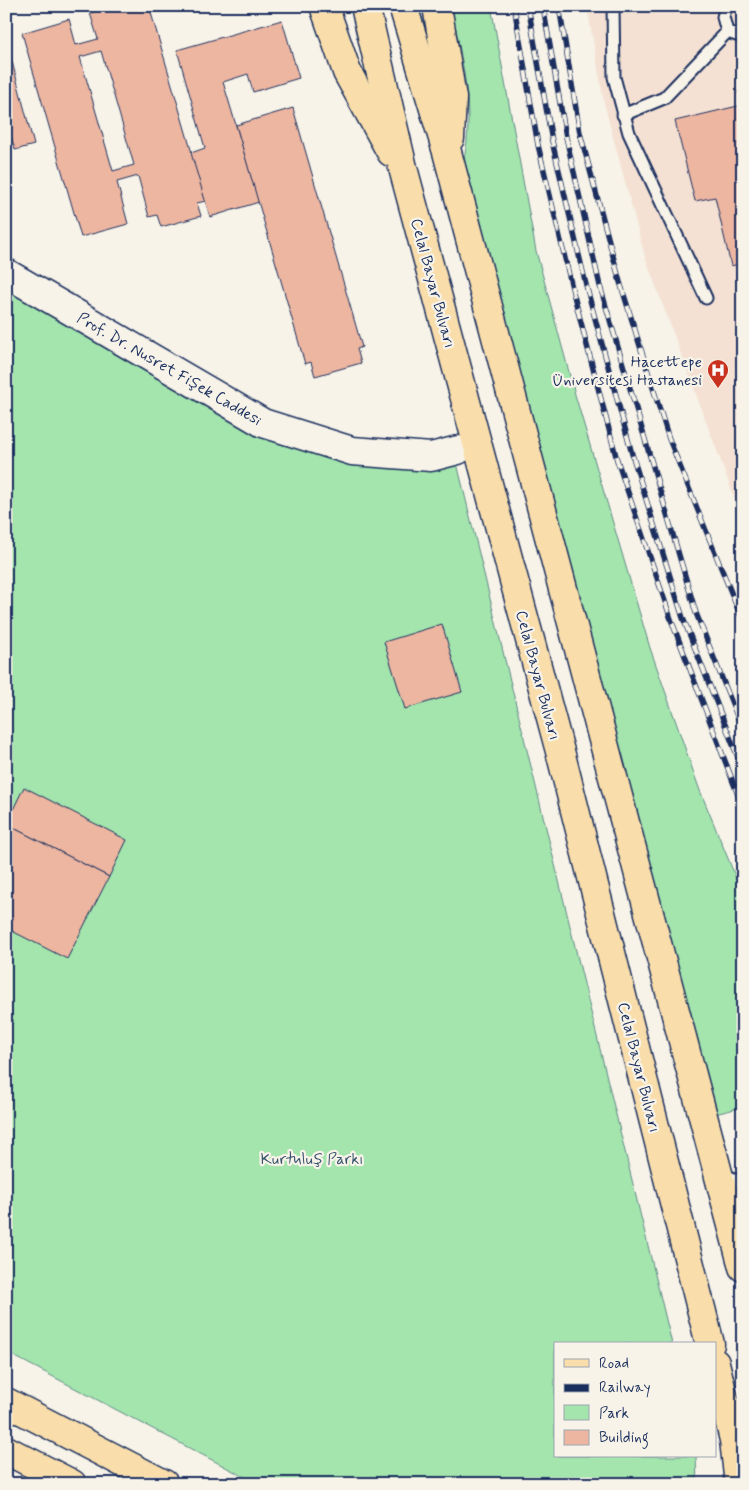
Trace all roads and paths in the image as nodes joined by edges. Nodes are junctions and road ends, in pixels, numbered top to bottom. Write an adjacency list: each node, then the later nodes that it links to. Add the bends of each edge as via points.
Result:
1 (324, 6): 11 (main road, via 347,72 376,126)
2 (364, 6): 11 (main road, Celal Bayar Bulvarı)
3 (403, 6): 10 (main road)
4 (437, 6): 10 (main road, via 452,98)
5 (613, 6): 9 (lane, via 614,77)
6 (726, 6): 7 (lane, via 723,17)
7 (727, 32): 8 (lane); 9 (lane, via 664,98)
8 (743, 37)
9 (623, 115): 13 (lane, via 628,133)
10 (447, 152): 15 (main road)
11 (404, 168): 18 (main road, Celal Bayar Bulvarı, via 561,755)
12 (6, 273): 14 (main road, Prof. Dr. Nusret Fişek Caddesi, via 263,423 352,451 431,457)
13 (706, 298)
14 (458, 450)
15 (717, 1170): 16 (lane); 17 (main road)
16 (743, 1184)
17 (743, 1267)
18 (709, 1342)
19 (716, 1367): 24 (main road, via 734,1440)
20 (6, 1402): 23 (main road)
21 (6, 1450): 22 (main road)
22 (72, 1484)
23 (164, 1484)
24 (739, 1484)

